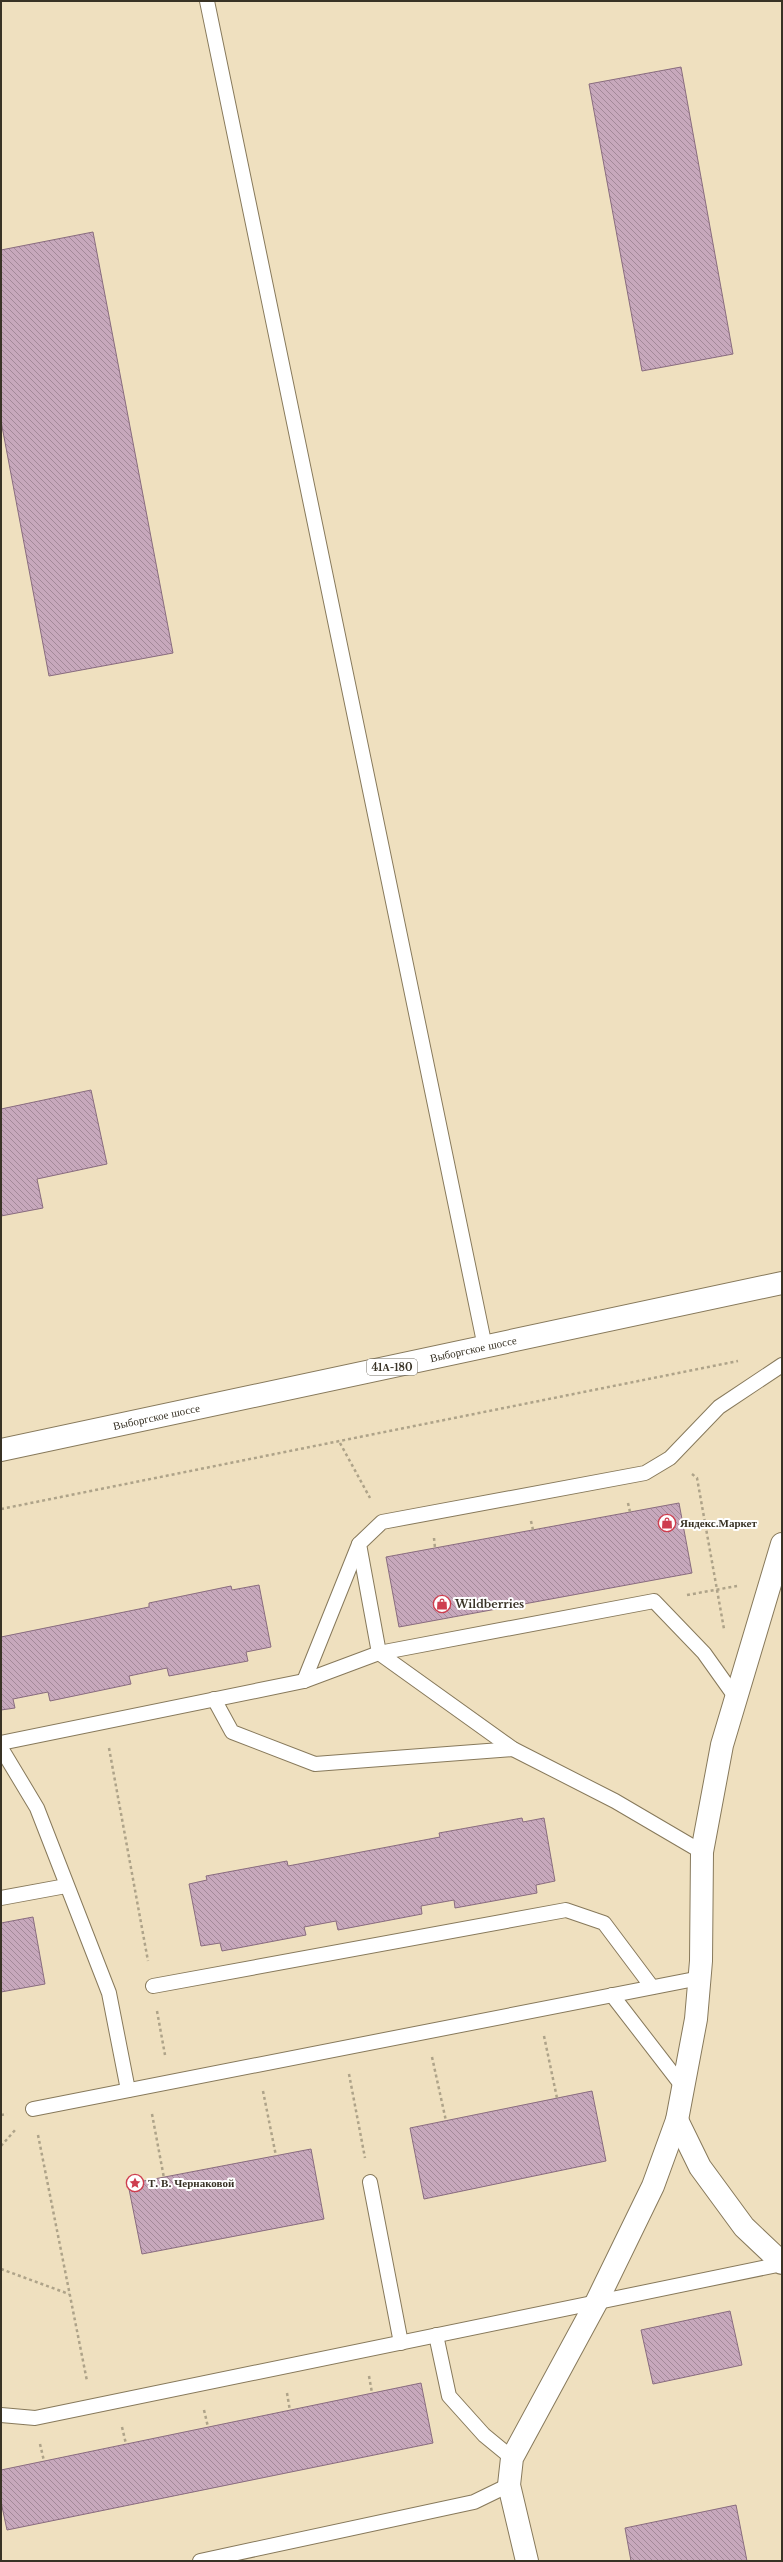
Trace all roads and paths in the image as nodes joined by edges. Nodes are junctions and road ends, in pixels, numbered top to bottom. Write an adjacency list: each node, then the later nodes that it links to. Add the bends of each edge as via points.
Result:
1 (207, 1): 3 (lane)
2 (782, 1283): 3 (street, Выборгское шоссе / 41А-180)
3 (485, 1347): 7 (street, Выборгское шоссе / 41А-180)
4 (743, 1360): 6 (path)
5 (782, 1365): 8 (lane, via 719,1408)
6 (340, 1442): 9 (path); 10 (path)
7 (1, 1450)
8 (670, 1458): 10 (lane, via 645,1473); 14 (path, via 697,1478)
9 (1, 1509)
10 (382, 1522): 11 (lane)
11 (359, 1544): 17 (lane); 18 (lane)
12 (782, 1544): 13 (street)
13 (771, 1580): 14 (path); 19 (street)
14 (717, 1590): 15 (path); 16 (path)
15 (654, 1602): 17 (lane); 19 (lane, via 704,1653)
16 (725, 1636)
17 (379, 1653): 18 (lane); 24 (lane)
18 (304, 1681): 20 (lane)
19 (736, 1698): 25 (street, via 722,1745)
20 (214, 1699): 21 (lane); 24 (lane, via 232,1732 315,1764)
21 (104, 1722): 22 (lane); 29 (path)
22 (1, 1742)
23 (1, 1748): 26 (lane, via 37,1808)
24 (513, 1749): 25 (lane, via 615,1801)
25 (702, 1852): 28 (street)
26 (66, 1886): 27 (lane); 39 (lane, via 109,1993)
27 (1, 1898)
28 (700, 1978): 30 (lane); 38 (street, via 696,2019)
29 (153, 1986): 30 (lane, via 566,1910 604,1923); 36 (path)
30 (652, 1987): 31 (lane)
31 (612, 1995): 32 (lane); 38 (lane)
32 (539, 2010): 33 (lane); 40 (path)
33 (427, 2032): 34 (lane); 43 (path)
34 (343, 2048): 35 (lane); 46 (path)
35 (258, 2065): 36 (lane); 44 (path)
36 (170, 2082): 37 (lane)
37 (146, 2087): 39 (lane); 45 (path)
38 (683, 2087): 42 (street)
39 (128, 2090): 41 (lane)
40 (557, 2098)
41 (33, 2109): 49 (path)
42 (677, 2120): 47 (street, via 700,2167 744,2228); 50 (street, via 652,2186)
43 (446, 2121)
44 (276, 2156)
45 (164, 2178)
46 (370, 2182): 52 (lane)
47 (782, 2264): 50 (lane)
48 (1, 2269): 49 (path)
49 (70, 2294): 53 (path)
50 (596, 2303): 51 (lane); 55 (street)
51 (436, 2335): 52 (lane); 55 (lane, via 449,2396 484,2435)
52 (401, 2343): 53 (lane)
53 (92, 2406): 54 (lane, via 35,2418)
54 (1, 2415)
55 (512, 2458): 56 (street)
56 (509, 2485): 57 (lane, via 474,2502); 58 (street)
57 (200, 2561)
58 (527, 2561)

